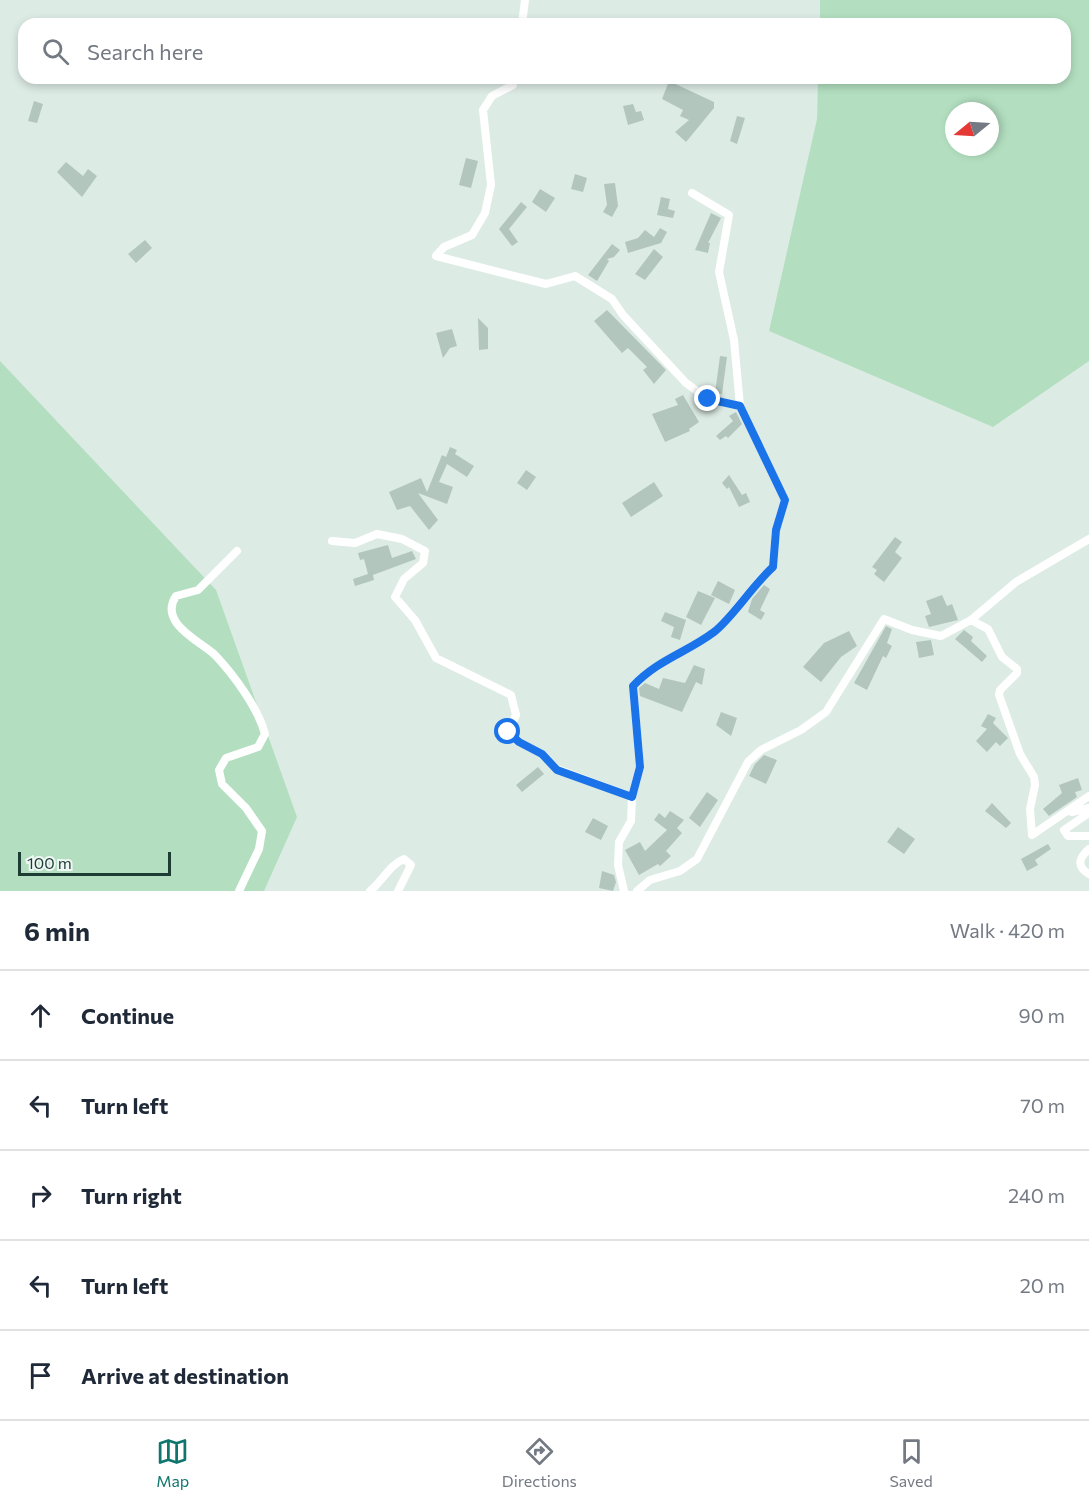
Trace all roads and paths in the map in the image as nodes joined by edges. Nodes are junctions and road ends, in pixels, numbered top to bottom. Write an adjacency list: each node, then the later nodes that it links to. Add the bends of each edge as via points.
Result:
1 (525, 0): 2 (street)
2 (523, 18)
3 (513, 84): 5 (street, via 492,96 483,110 491,185 485,213 472,235 444,247 436,256 546,284 575,276 612,299 686,383 708,399)
4 (692, 193): 5 (street, via 729,215 719,272 734,340)
5 (740, 406): 11 (street, via 785,500 776,530 773,567 714,632 650,668 633,686 640,767)
6 (1089, 539): 9 (street, via 1016,582)
7 (332, 541): 11 (street, via 355,543 377,534 402,539 425,551 423,563 404,579 395,597 415,620 436,658 511,695 516,714 508,732 542,754 557,770)
8 (237, 551): 18 (street, via 198,590 176,596 172,602 173,614 187,636 214,655 256,709 265,734 258,747 226,758 219,770 222,784 262,831 259,849)
9 (971, 620): 14 (street, via 988,629 1002,657 1017,669 999,695 1020,754 1034,777 1032,835); 22 (street, via 941,636 884,619 826,712 761,750 748,762 697,859 680,871 650,880)
10 (1089, 796): 14 (street)
11 (632, 797): 21 (street, via 631,821 619,842 618,865)
12 (1089, 808): 14 (street)
13 (1089, 813): 15 (street, via 1064,830 1068,836)
14 (1059, 817)
15 (1089, 836)
16 (1089, 849): 17 (street, via 1079,862)
17 (1089, 874)
18 (239, 891)
19 (370, 891): 20 (street, via 398,861 410,861)
20 (398, 891)
21 (624, 891)
22 (637, 891)

